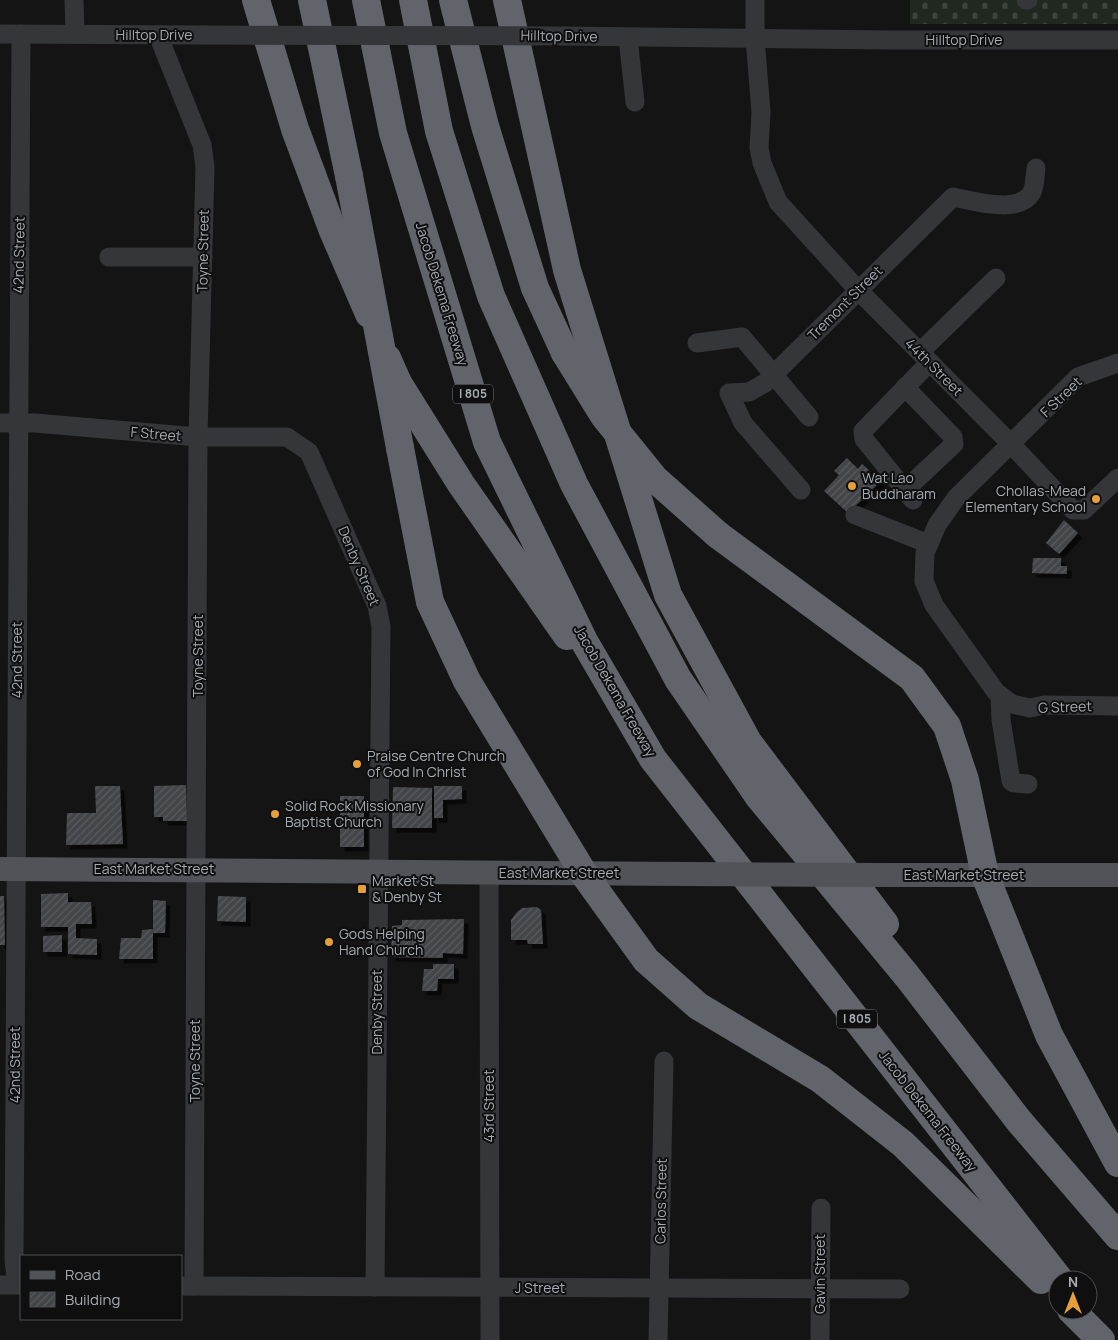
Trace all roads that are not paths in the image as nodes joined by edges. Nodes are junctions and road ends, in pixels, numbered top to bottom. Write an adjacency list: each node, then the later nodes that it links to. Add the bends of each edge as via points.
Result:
1 (74, 0): 11 (street)
2 (256, 0): 38 (highway, via 312,179 398,383 460,484)
3 (312, 0): 44 (highway, bridge, via 350,176 430,602 467,681)
4 (366, 0): 38 (highway, Jacob Dekema Freeway / I 805, via 393,133 487,442 584,641)
5 (413, 0): 48 (highway, via 439,132 491,296 574,484 678,680 759,798 906,976)
6 (453, 0): 45 (highway, bridge, via 485,126 535,288 565,353 604,416 655,479 718,535 912,678 946,726 965,780)
7 (507, 0): 48 (highway, via 567,270 668,595 748,742 908,955)
8 (755, 0): 14 (street, 44th Street)
9 (0, 34): 10 (street, Hilltop Drive)
10 (21, 34): 11 (street, Hilltop Drive); 28 (street, 42nd Street)
11 (75, 34): 12 (street, Hilltop Drive)
12 (158, 35): 13 (street, Hilltop Drive, bridge); 19 (street, Toyne Street, via 202,146 205,167)
13 (628, 38): 14 (street, Hilltop Drive); 16 (street)
14 (755, 38): 15 (street, Hilltop Drive); 21 (street, 44th Street, via 762,163 778,202)
15 (1118, 40)
16 (635, 102)
17 (1036, 168): 21 (street, Tremont Street, via 1032,192 1016,205 953,197)
18 (109, 257): 19 (street)
19 (203, 257): 29 (street, Toyne Street)
20 (996, 278): 23 (street)
21 (858, 290): 23 (street, 44th Street); 25 (street, Tremont Street)
22 (697, 343): 25 (street, via 742,338)
23 (925, 357): 26 (street); 30 (street, 44th Street)
24 (1118, 363): 30 (street, F Street, via 1078,377)
25 (773, 375): 27 (street); 33 (street, Tremont Street, via 749,392 730,393 743,423)
26 (905, 387): 26 (street, via 953,437 954,444 909,495 864,439 863,430)
27 (809, 417)
28 (9, 423): 29 (street, F Street); 40 (street, 42nd Street)
29 (198, 437): 31 (street, F Street, via 287,437); 41 (street, Toyne Street)
30 (1012, 445): 32 (street, 44th Street, via 1073,510 1084,510); 35 (street, via 956,498 937,525)
31 (309, 452): 42 (street, Denby Street, via 377,606 381,627)
32 (1118, 478)
33 (801, 490)
34 (855, 515): 35 (street)
35 (929, 544): 36 (street, via 925,553 924,581 934,605)
36 (1006, 699): 37 (street, G Street, via 1030,708 1044,705); 39 (street, via 1001,720 1011,781)
37 (1118, 706)
38 (653, 759): 52 (highway, Jacob Dekema Freeway / I 805)
39 (1028, 784)
40 (8, 869): 41 (main road, East Market Street); 54 (street, 42nd Street, via 14,1260)
41 (197, 870): 42 (main road, East Market Street); 55 (street, Toyne Street)
42 (378, 872): 43 (main road, East Market Street); 56 (street, Denby Street)
43 (490, 873): 44 (main road, East Market Street); 57 (street, 43rd Street)
44 (584, 874): 45 (main road, East Market Street, bridge); 58 (highway, via 646,960 698,1006 820,1079 903,1144)
45 (985, 875): 46 (main road, East Market Street); 49 (highway, via 1049,1035)
46 (1118, 875)
47 (664, 1061): 59 (street, Carlos Street)
48 (1019, 1121): 51 (highway)
49 (1118, 1163)
50 (821, 1208): 60 (street, Gavin Street)
51 (1118, 1236)
52 (1052, 1270)
53 (0, 1285): 54 (street)
54 (20, 1285)
55 (187, 1286): 56 (street, J Street)
56 (375, 1287): 57 (street, J Street)
57 (490, 1287): 59 (street, J Street); 64 (street, 43rd Street)
58 (1048, 1287)
59 (658, 1288): 60 (street, J Street); 65 (street, Carlos Street)
60 (820, 1289): 61 (street, J Street); 66 (street, Gavin Street)
61 (900, 1289)
62 (1081, 1320): 67 (highway)
63 (1092, 1320): 68 (highway)
64 (490, 1340)
65 (658, 1340)
66 (820, 1340)
67 (1101, 1340)
68 (1107, 1340)

